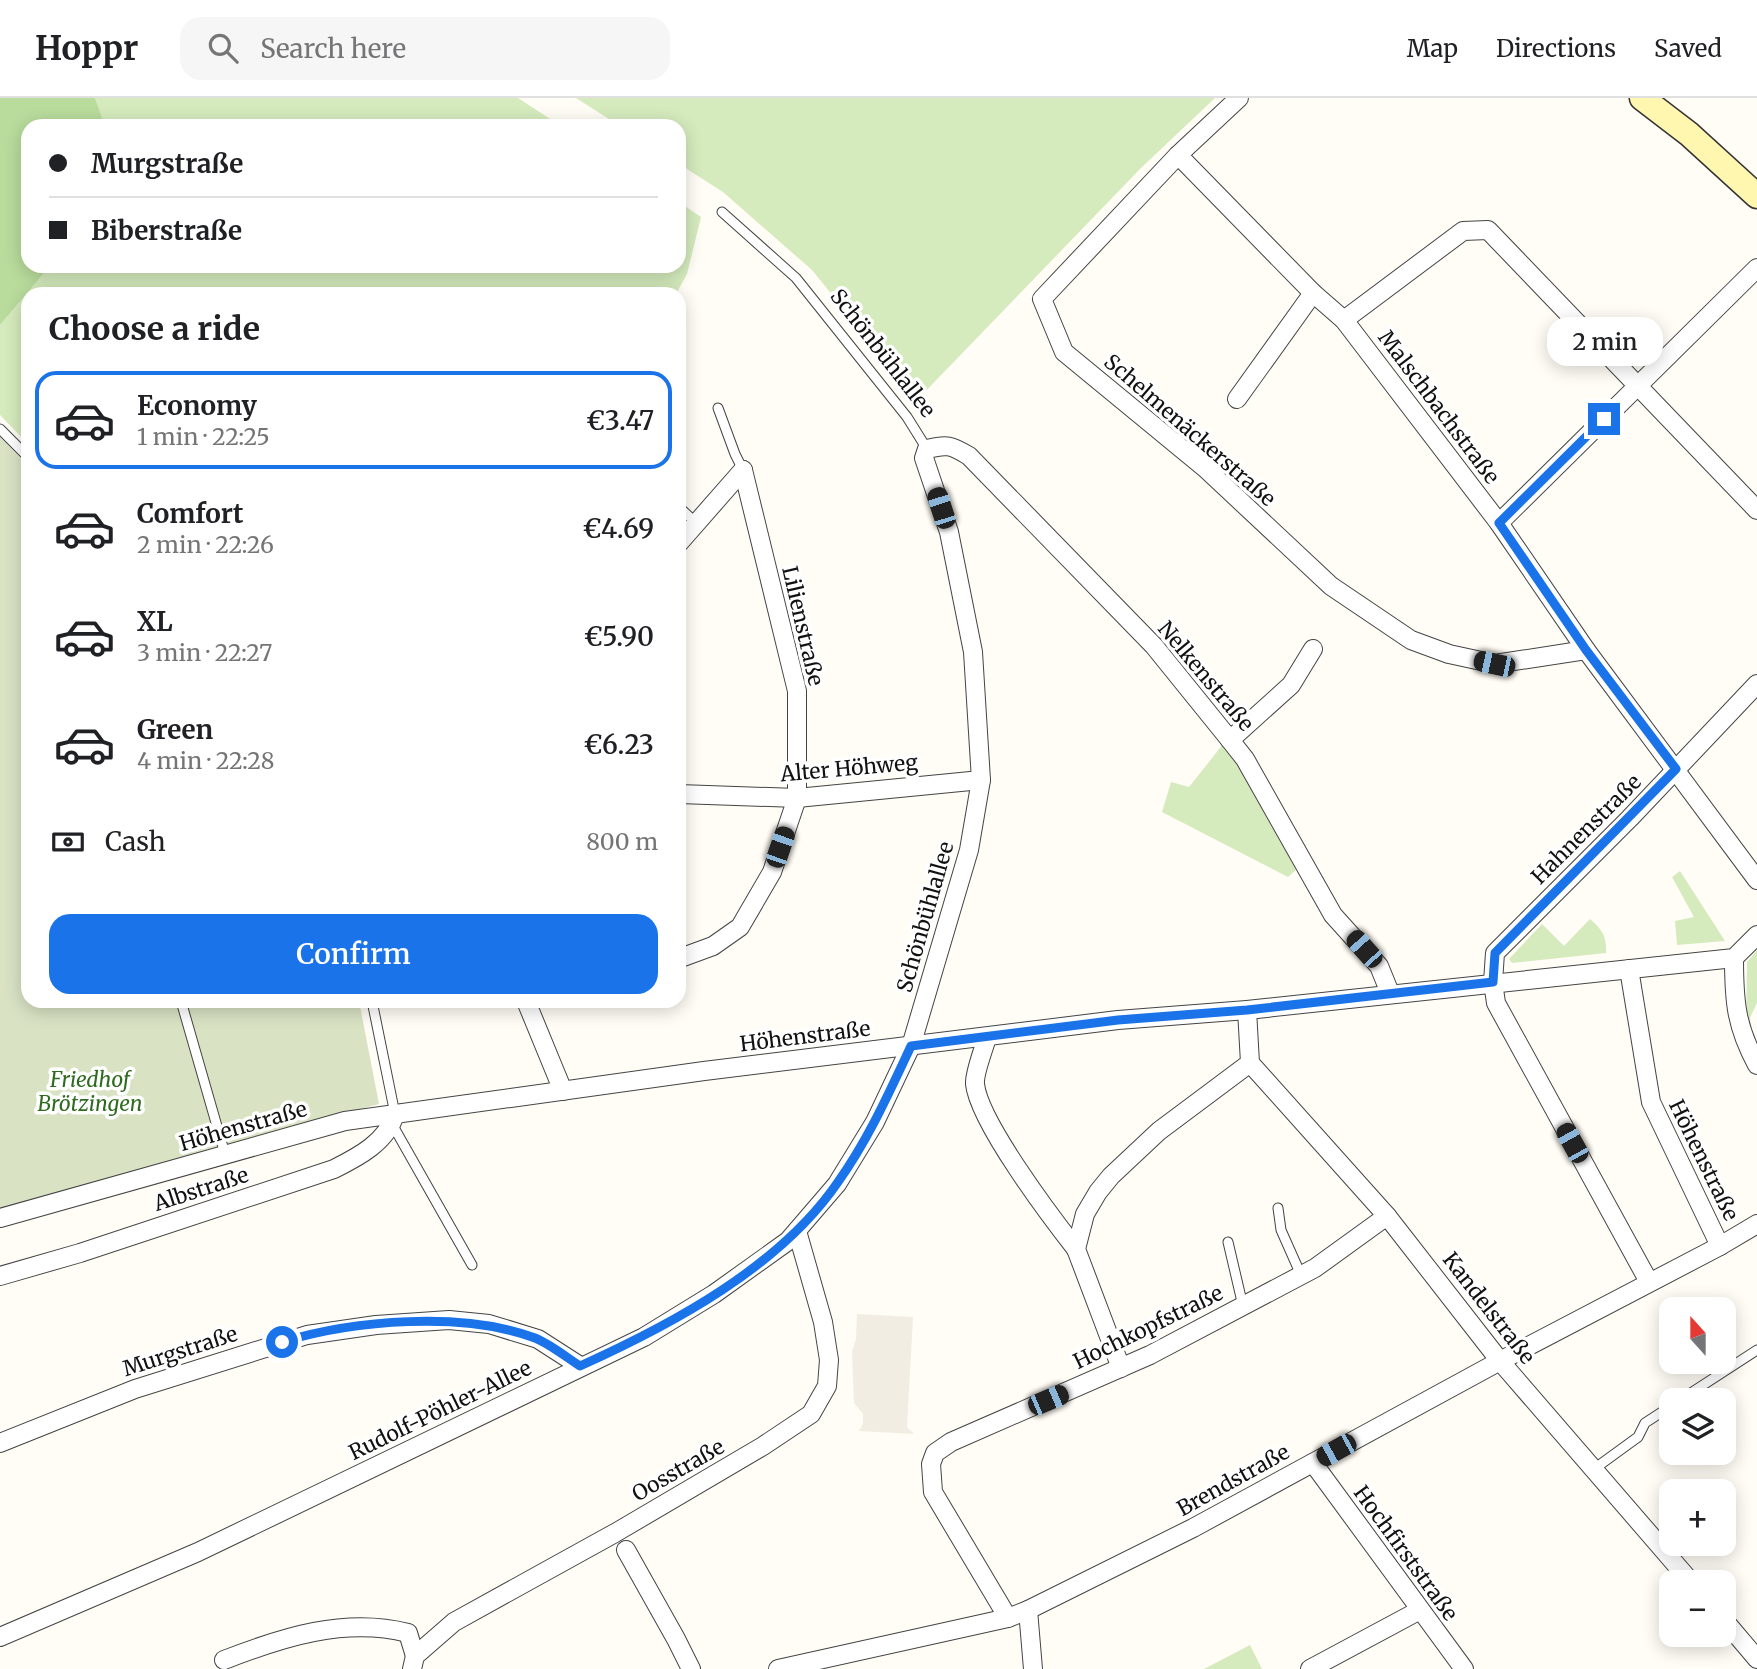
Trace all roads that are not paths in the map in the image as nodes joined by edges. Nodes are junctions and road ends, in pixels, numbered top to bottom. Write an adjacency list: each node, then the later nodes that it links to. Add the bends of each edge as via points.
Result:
1 (1240, 98): 3 (street, Schelmenäckerstraße)
2 (1642, 98): 4 (main road)
3 (1178, 155): 7 (street, Malschbachstraße); 22 (street, Schelmenäckerstraße, via 1042,299 1064,352 1205,468 1331,586 1411,640 1494,664)
4 (1757, 196)
5 (722, 212): 13 (lane, Schönbühlallee, via 796,278)
6 (1757, 268): 9 (street)
7 (1313, 293): 8 (street, Malschbachstraße); 10 (street)
8 (1343, 320): 9 (street, via 1463,231 1488,230); 19 (street, Malschbachstraße)
9 (1639, 385): 16 (street); 19 (street)
10 (1237, 399)
11 (718, 408): 15 (lane)
12 (0, 429): 14 (lane)
13 (927, 449): 24 (street, Nelkenstraße, via 953,446 969,456 1154,646); 26 (street, Schönbühlallee, via 924,458 949,532 973,652)
14 (21, 450)
15 (743, 470): 18 (street); 28 (street, Lilienstraße, via 797,691)
16 (1757, 510)
17 (686, 514): 18 (lane)
18 (696, 523): 20 (street)
19 (1499, 523): 22 (street, Malschbachstraße)
20 (686, 535)
21 (1313, 649): 24 (street, via 1291,685)
22 (1586, 650): 25 (street, Malschbachstraße)
23 (1757, 684): 25 (street, Hahnenstraße)
24 (1230, 740): 35 (street, Nelkenstraße, via 1333,915 1379,966)
25 (1676, 769): 29 (street, Malschbachstraße); 34 (street, Hahnenstraße, via 1495,953)
26 (981, 779): 28 (street, Alter Höhweg); 41 (street, Schönbühlallee, via 969,850)
27 (686, 794): 28 (street, Alter Höhweg)
28 (797, 799): 31 (street, Lilienstraße, via 772,872 740,927 713,946)
29 (1757, 880)
30 (1757, 934): 32 (street)
31 (686, 956)
32 (1734, 958): 33 (street, Höhenstraße); 43 (street, via 1734,999 1742,1038)
33 (1629, 969): 34 (street, Höhenstraße); 53 (street, Höhenstraße, via 1651,1102)
34 (1493, 982): 35 (street, Höhenstraße); 58 (street, via 1496,1003)
35 (1390, 993): 39 (street, Höhenstraße)
36 (183, 1008): 46 (lane)
37 (373, 1008): 45 (lane)
38 (529, 1008): 44 (street)
39 (1247, 1010): 40 (street, Höhenstraße); 42 (street)
40 (987, 1037): 41 (street, Höhenstraße); 54 (street, via 975,1083 985,1114)
41 (911, 1046): 44 (street, Höhenstraße); 51 (street, Rudolf-Pöhler-Allee, via 876,1122 838,1184)
42 (1250, 1063): 48 (street, Kandelstraße); 54 (street, via 1159,1131 1111,1176 1086,1213)
43 (1757, 1065)
44 (563, 1091): 45 (street, Höhenstraße)
45 (393, 1119): 46 (street, Höhenstraße, via 345,1121); 55 (lane); 57 (street, Albstraße, via 366,1153 334,1169)
46 (225, 1154): 49 (street, Höhenstraße)
47 (1278, 1208): 56 (lane, via 1281,1230)
48 (1387, 1216): 56 (street, Hochkopfstraße); 61 (street, Kandelstraße)
49 (0, 1218)
50 (1757, 1224): 53 (street, Brendstraße)
51 (797, 1231): 62 (street, Rudolf-Pöhler-Allee, via 714,1294 644,1337); 78 (street, Oosstraße, via 829,1360 827,1386 811,1414 729,1466 454,1622)
52 (1228, 1242): 59 (lane)
53 (1720, 1246): 58 (street, Brendstraße)
54 (1076, 1249): 63 (street)
55 (472, 1265)
56 (1301, 1275): 59 (street, Hochkopfstraße)
57 (0, 1276)
58 (1649, 1282): 61 (street, Brendstraße)
59 (1243, 1306): 63 (street, Hochkopfstraße)
60 (1757, 1350): 64 (lane)
61 (1500, 1361): 67 (street, Brendstraße); 68 (street, Kandelstraße)
62 (580, 1366): 66 (street, Murgstraße, via 537,1339 489,1324 449,1320 376,1325 293,1339 135,1389); 75 (street, Rudolf-Pöhler-Allee, via 198,1552)
63 (1121, 1368): 73 (street, Hochkopfstraße, via 935,1452 933,1492)
64 (1698, 1388)
65 (1659, 1414): 68 (lane, via 1645,1423 1638,1437)
66 (0, 1443)
67 (1313, 1463): 71 (street, Brendstraße); 72 (street, Hochfirststraße)
68 (1594, 1469): 70 (street, Kandelstraße)
69 (626, 1550): 80 (street)
70 (1681, 1570)
71 (1028, 1610): 73 (street, Brendstraße); 82 (street)
72 (1420, 1610): 83 (street); 84 (street, Hochfirststraße)
73 (1008, 1618): 79 (street, Brendstraße)
74 (1736, 1634): 76 (street)
75 (0, 1637)
76 (1757, 1659)
77 (224, 1660): 78 (street, via 270,1642 324,1629 384,1627 408,1633)
78 (414, 1662)
79 (799, 1666): 81 (street, Brendstraße)
80 (691, 1669)
81 (778, 1669)
82 (1033, 1669)
83 (1310, 1669)
84 (1464, 1669)

